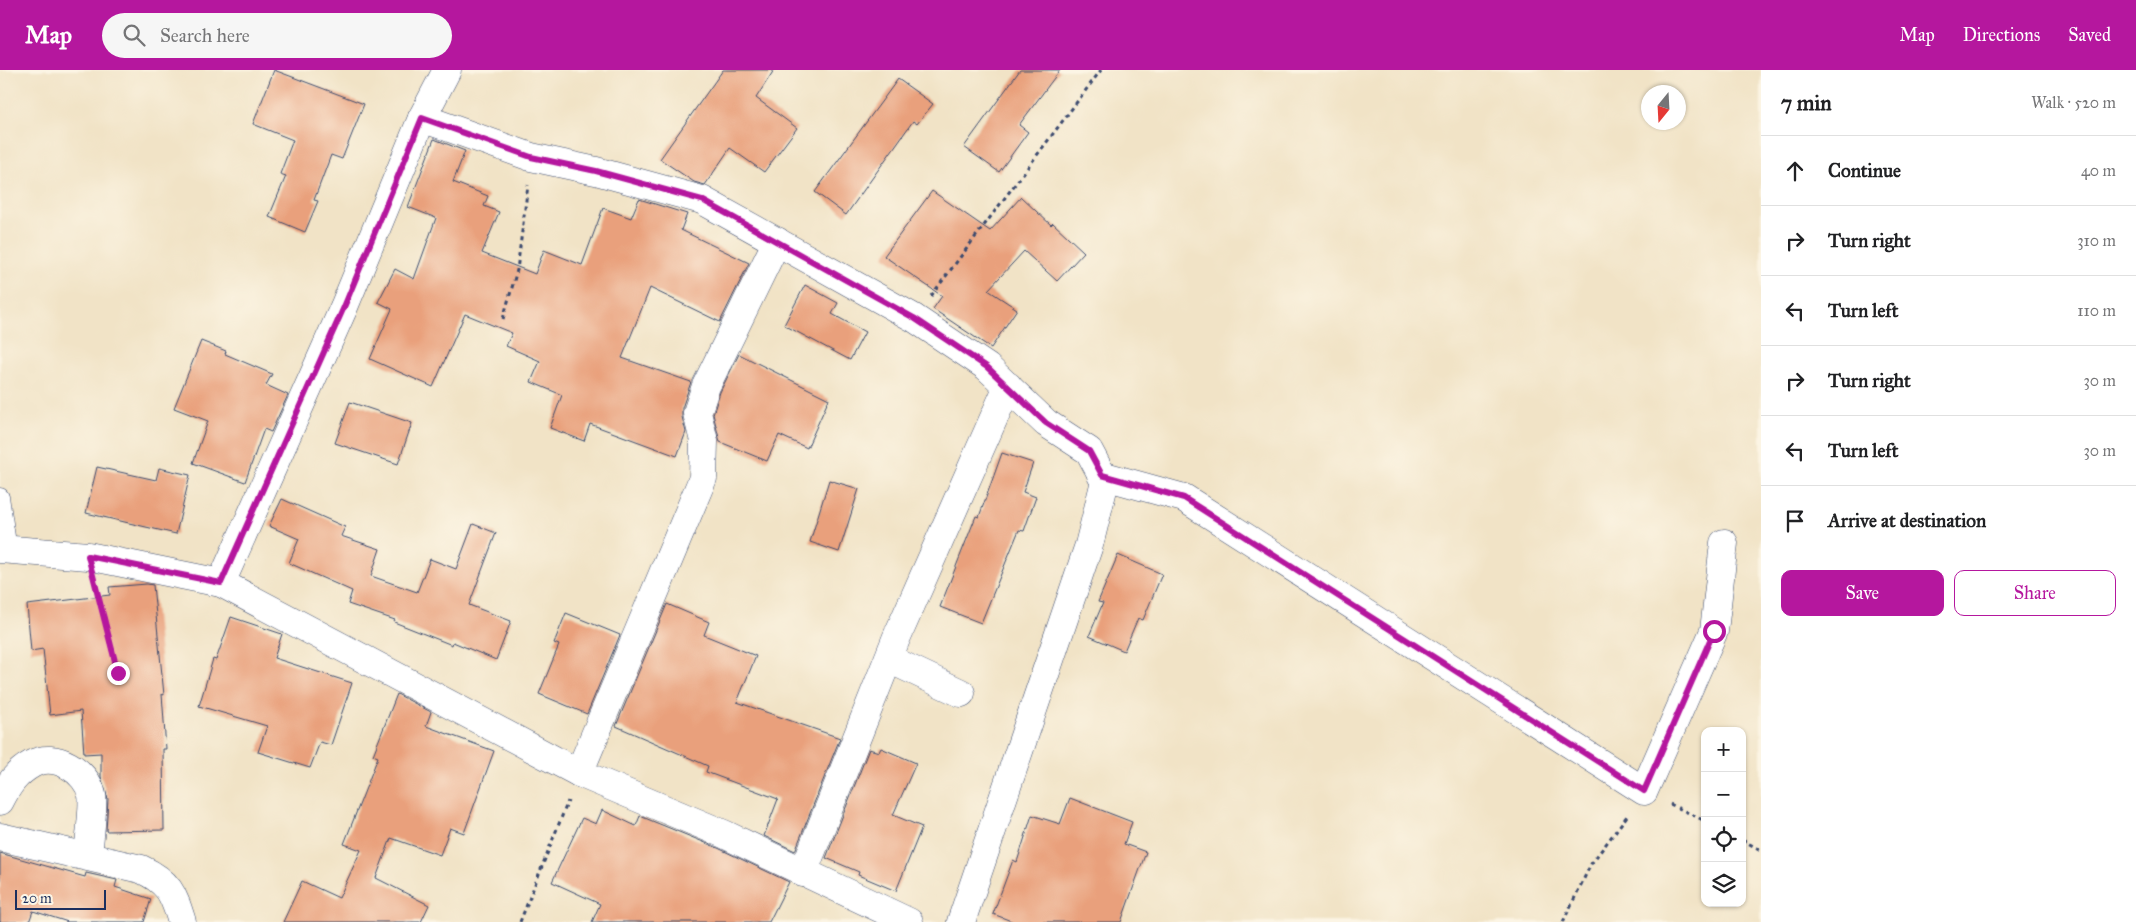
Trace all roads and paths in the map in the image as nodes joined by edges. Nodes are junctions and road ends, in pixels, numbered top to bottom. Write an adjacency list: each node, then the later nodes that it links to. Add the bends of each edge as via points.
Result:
1 (447, 70): 3 (street)
2 (1101, 70): 6 (path)
3 (422, 118): 4 (street); 14 (street, via 344,307)
4 (531, 157): 5 (street, via 702,200); 7 (path, via 517,270)
5 (777, 241): 6 (street); 18 (street, via 706,386 697,413 704,441 703,478)
6 (914, 318): 8 (street, via 987,367)
7 (502, 319)
8 (1008, 386): 9 (street, via 1046,423 1089,451); 15 (street)
9 (1102, 475): 19 (street, via 1184,498); 30 (street, via 1105,481 1089,545)
10 (0, 496): 12 (lane)
11 (1724, 543): 19 (street, via 1714,631)
12 (4, 550): 13 (street)
13 (88, 556): 14 (street); 16 (path)
14 (221, 583): 18 (street)
15 (889, 659): 17 (street); 26 (street)
16 (118, 673)
17 (961, 693)
18 (579, 772): 26 (street, via 724,834); 28 (path)
19 (1644, 791): 21 (path); 31 (path, via 1591,864)
20 (0, 801): 25 (street, via 10,781 34,763 52,760 71,766 85,777 92,796)
21 (1701, 819)
22 (0, 836): 25 (street)
23 (1746, 842): 24 (path)
24 (1761, 850)
25 (88, 856): 27 (street, via 157,876 176,900)
26 (803, 873): 29 (street)
27 (182, 922)
28 (520, 922)
29 (909, 922)
30 (961, 922)
31 (1563, 922)

